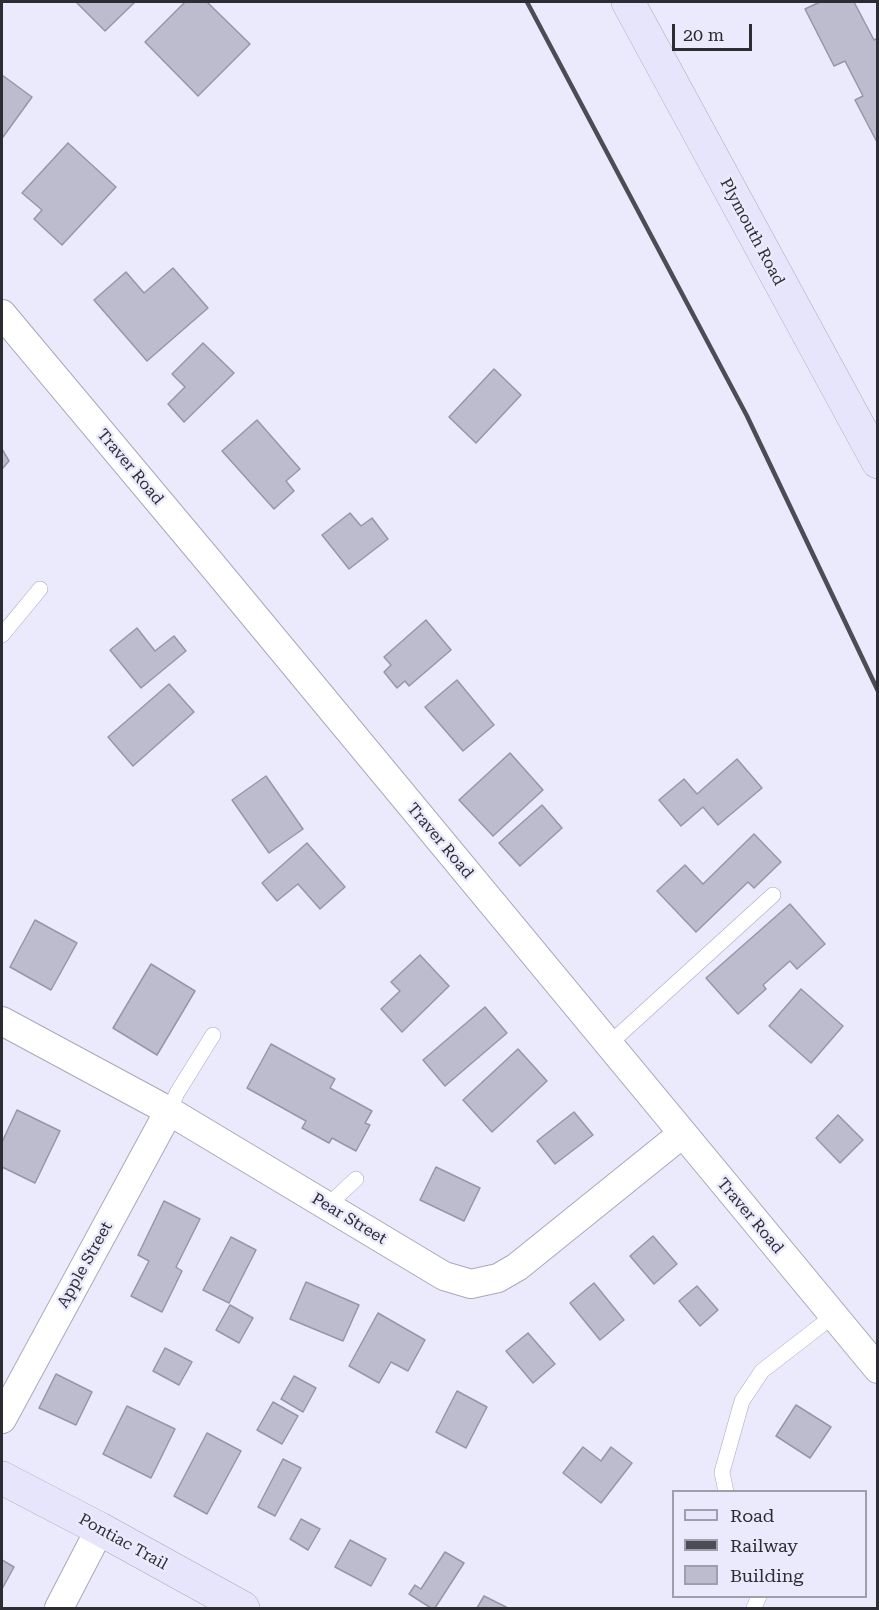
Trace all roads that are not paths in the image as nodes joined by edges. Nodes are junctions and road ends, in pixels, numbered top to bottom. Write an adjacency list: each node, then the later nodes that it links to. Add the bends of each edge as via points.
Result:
1 (628, 2): 3 (main road, Plymouth Road)
2 (2, 314): 9 (street, Traver Road)
3 (878, 462)
4 (40, 589): 5 (lane)
5 (2, 635)
6 (773, 895): 9 (lane)
7 (2, 1021): 10 (street, Pear Street)
8 (213, 1035): 10 (lane)
9 (608, 1045): 11 (street, Traver Road)
10 (169, 1111): 13 (street, Pear Street); 16 (street, Apple Street)
11 (682, 1134): 13 (street, Pear Street, via 517,1268 498,1278 471,1284 444,1276); 14 (street, Traver Road)
12 (356, 1179): 13 (lane)
13 (327, 1206)
14 (833, 1316): 15 (street, Traver Road); 18 (lane, via 762,1371 742,1401 722,1472)
15 (878, 1369)
16 (2, 1419)
17 (2, 1478): 19 (main road, Pontiac Trail)
18 (726, 1490)
19 (100, 1529): 20 (street); 21 (main road, Pontiac Trail)
20 (58, 1608)
21 (243, 1608)

